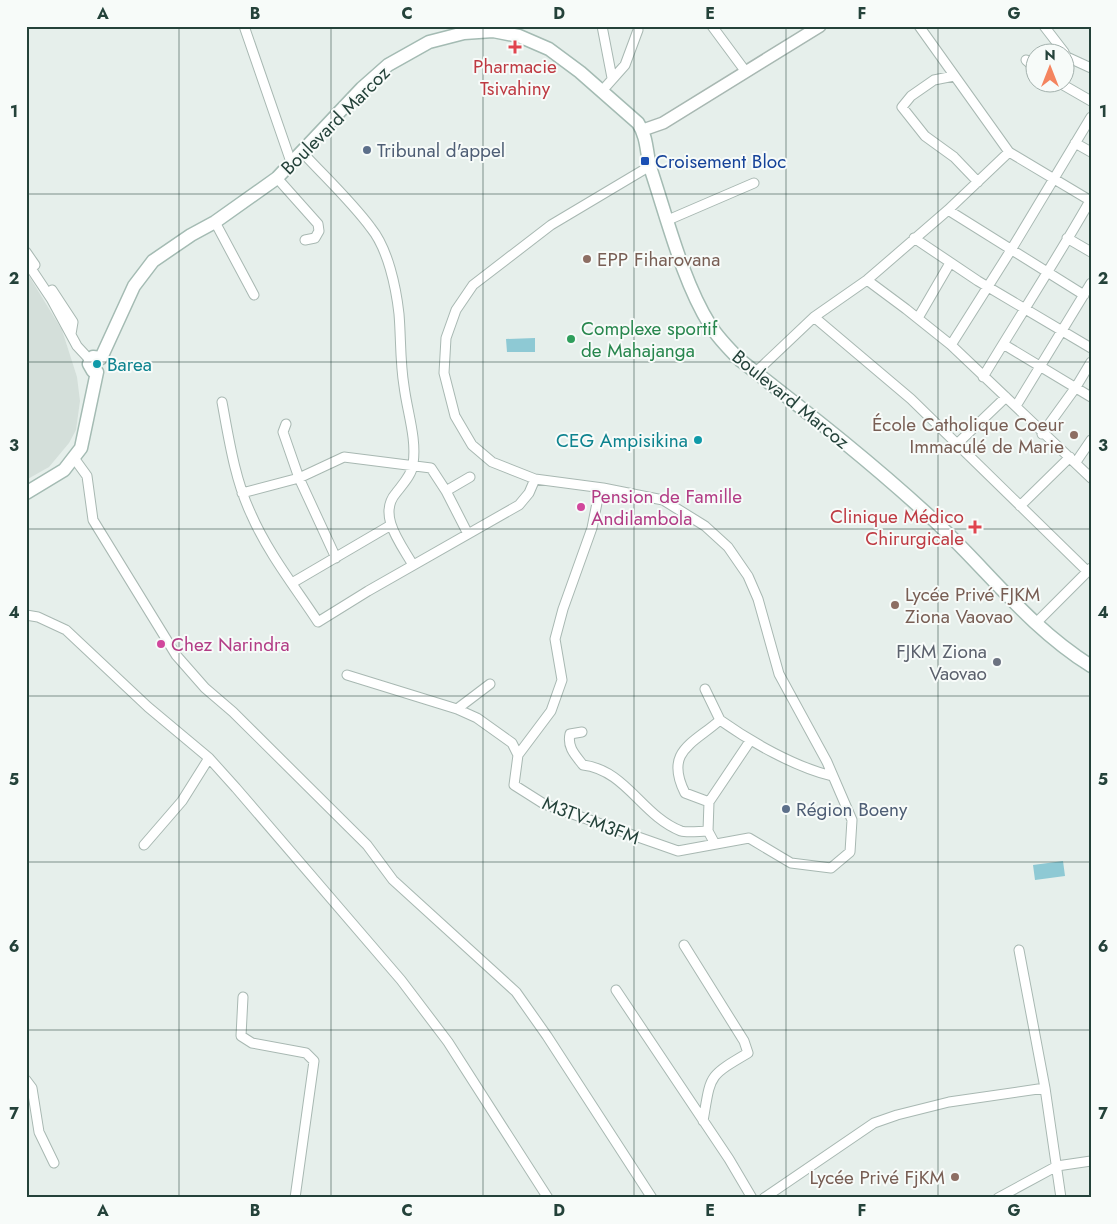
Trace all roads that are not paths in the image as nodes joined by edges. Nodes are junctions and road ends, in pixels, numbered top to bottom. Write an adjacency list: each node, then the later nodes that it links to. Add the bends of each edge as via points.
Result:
1 (244, 26): 24 (street)
2 (602, 26): 14 (street)
3 (712, 26): 12 (street)
4 (820, 26): 12 (street)
5 (919, 26): 13 (street)
6 (1044, 26): 9 (street)
7 (510, 30): 16 (main road, Boulevard Marcoz, via 549,49); 21 (main road, Boulevard Marcoz, via 464,33 429,42 388,65)
8 (638, 30): 14 (street, via 625,65)
9 (1056, 42)
10 (1074, 60): 11 (street)
11 (1091, 68)
12 (746, 72): 19 (street, via 652,129)
13 (954, 76): 22 (street); 28 (street, via 934,80 902,106 925,136 954,157)
14 (612, 78): 16 (street)
15 (1074, 91): 17 (street)
16 (601, 92): 19 (main road, Boulevard Marcoz, via 632,116)
17 (1091, 101)
18 (1091, 117): 20 (street)
19 (643, 130): 25 (main road, Boulevard Marcoz)
20 (1075, 143): 23 (street); 27 (street)
21 (302, 152): 24 (main road, Boulevard Marcoz); 72 (street, via 372,229 383,251 399,312 403,384)
22 (1009, 152): 27 (street); 28 (street)
23 (1091, 152)
24 (292, 162): 26 (main road, Boulevard Marcoz)
25 (650, 166): 32 (main road, Boulevard Marcoz); 76 (street, via 551,225 472,285 456,310 448,331 444,373 455,416 472,445 492,462)
26 (277, 178): 33 (main road, Boulevard Marcoz); 36 (street, via 318,224 315,238)
27 (1055, 179): 30 (street); 37 (street)
28 (978, 182): 31 (street)
29 (754, 183): 32 (street)
30 (1090, 200): 35 (street)
31 (948, 210): 34 (street); 37 (street)
32 (668, 220): 59 (main road, Boulevard Marcoz, via 703,314 725,344)
33 (215, 222): 46 (street); 56 (main road, Boulevard Marcoz, via 153,260 134,286)
34 (914, 238): 41 (street); 43 (street)
35 (1067, 238): 39 (street); 42 (street)
36 (305, 240)
37 (1011, 250): 42 (street); 45 (street)
38 (26, 252): 52 (street, via 72,322)
39 (1091, 252)
40 (26, 261): 52 (street)
41 (950, 263): 45 (street); 50 (street)
42 (1048, 273): 47 (street); 48 (street)
43 (866, 280): 49 (street); 50 (street)
44 (1091, 283): 47 (street)
45 (987, 286): 48 (street); 54 (street)
46 (254, 295)
47 (1084, 295): 51 (street)
48 (1023, 309): 51 (street); 53 (street)
49 (814, 317): 59 (street); 69 (street)
50 (918, 318): 54 (street)
51 (1062, 332): 55 (street); 58 (street)
52 (71, 334): 56 (street, via 77,346)
53 (1003, 344): 58 (street); 60 (street)
54 (951, 345): 60 (street)
55 (1091, 348)
56 (96, 359): 70 (main road, Boulevard Marcoz, via 104,366 97,372 81,448)
57 (1091, 362): 61 (street)
58 (1040, 367): 61 (street); 65 (street)
59 (756, 372): 89 (main road, Boulevard Marcoz, via 890,478)
60 (983, 377): 62 (street)
61 (1076, 387): 63 (street); 67 (street)
62 (1006, 397): 65 (street); 69 (street)
63 (1091, 397)
64 (222, 402): 80 (street)
65 (1016, 406): 67 (street)
66 (286, 424): 73 (street, via 283,432)
67 (1042, 434): 71 (street)
68 (1091, 440): 71 (street)
69 (958, 443): 81 (street)
70 (74, 458): 79 (main road, via 64,470); 117 (street, via 87,476 93,520 176,654 205,688 367,844 394,880 516,992)
71 (1073, 459): 75 (street); 81 (street)
72 (414, 465): 73 (street, via 344,456); 78 (street, via 431,468); 82 (street, via 388,507)
73 (299, 478): 80 (street); 84 (street)
74 (470, 478): 78 (street)
75 (1091, 478)
76 (535, 479): 77 (street); 83 (street, via 519,505)
77 (600, 488): 98 (street, via 592,528 555,639 562,680 551,711); 100 (street, via 663,500 705,526 737,557 758,599 779,674)
78 (446, 491): 83 (street)
79 (26, 493)
80 (242, 493): 87 (street, via 272,553)
81 (1020, 506): 86 (street)
82 (391, 525): 84 (street); 85 (street)
83 (468, 534): 85 (street)
84 (336, 558): 87 (street)
85 (413, 565): 87 (street, via 318,622)
86 (1089, 570): 89 (street)
87 (292, 583)
88 (26, 615): 99 (street, via 66,630)
89 (1035, 624): 90 (main road, Boulevard Marcoz)
90 (1091, 666)
91 (347, 675): 94 (street)
92 (490, 684): 94 (street)
93 (705, 690): 95 (street)
94 (457, 709): 98 (street, via 478,718 512,743)
95 (720, 720): 97 (street); 101 (street, via 683,748 678,759 680,783 685,793)
96 (582, 732): 102 (street, via 570,734 568,741 583,764 611,774 658,817 682,832)
97 (750, 741): 100 (street, via 810,771); 101 (street)
98 (518, 755): 104 (street, M3TV-M3FM, via 514,784 544,804 678,851)
99 (208, 758): 103 (street, via 182,801); 116 (street, via 401,980 448,1042)
100 (832, 776): 104 (street, M3TV-M3FM, via 852,820 850,852 832,868 791,863 749,838)
101 (709, 802): 102 (street)
102 (708, 830): 104 (street)
103 (144, 844)
104 (715, 844)
105 (684, 945): 111 (street, via 744,1040 748,1053 718,1070 710,1082)
106 (1019, 950): 110 (street)
107 (616, 990): 111 (street)
108 (243, 997): 115 (street, via 241,1036 252,1043 306,1053 314,1061)
109 (26, 1080): 113 (street, via 32,1088 39,1132)
110 (1045, 1088): 114 (street); 119 (street, via 949,1102 874,1123)
111 (703, 1121): 118 (street)
112 (1091, 1161): 114 (street)
113 (54, 1163)
114 (1057, 1166): 120 (street); 121 (street)
115 (295, 1198)
116 (548, 1198)
117 (652, 1198)
118 (752, 1198)
119 (764, 1198)
120 (998, 1198)
121 (1061, 1198)

